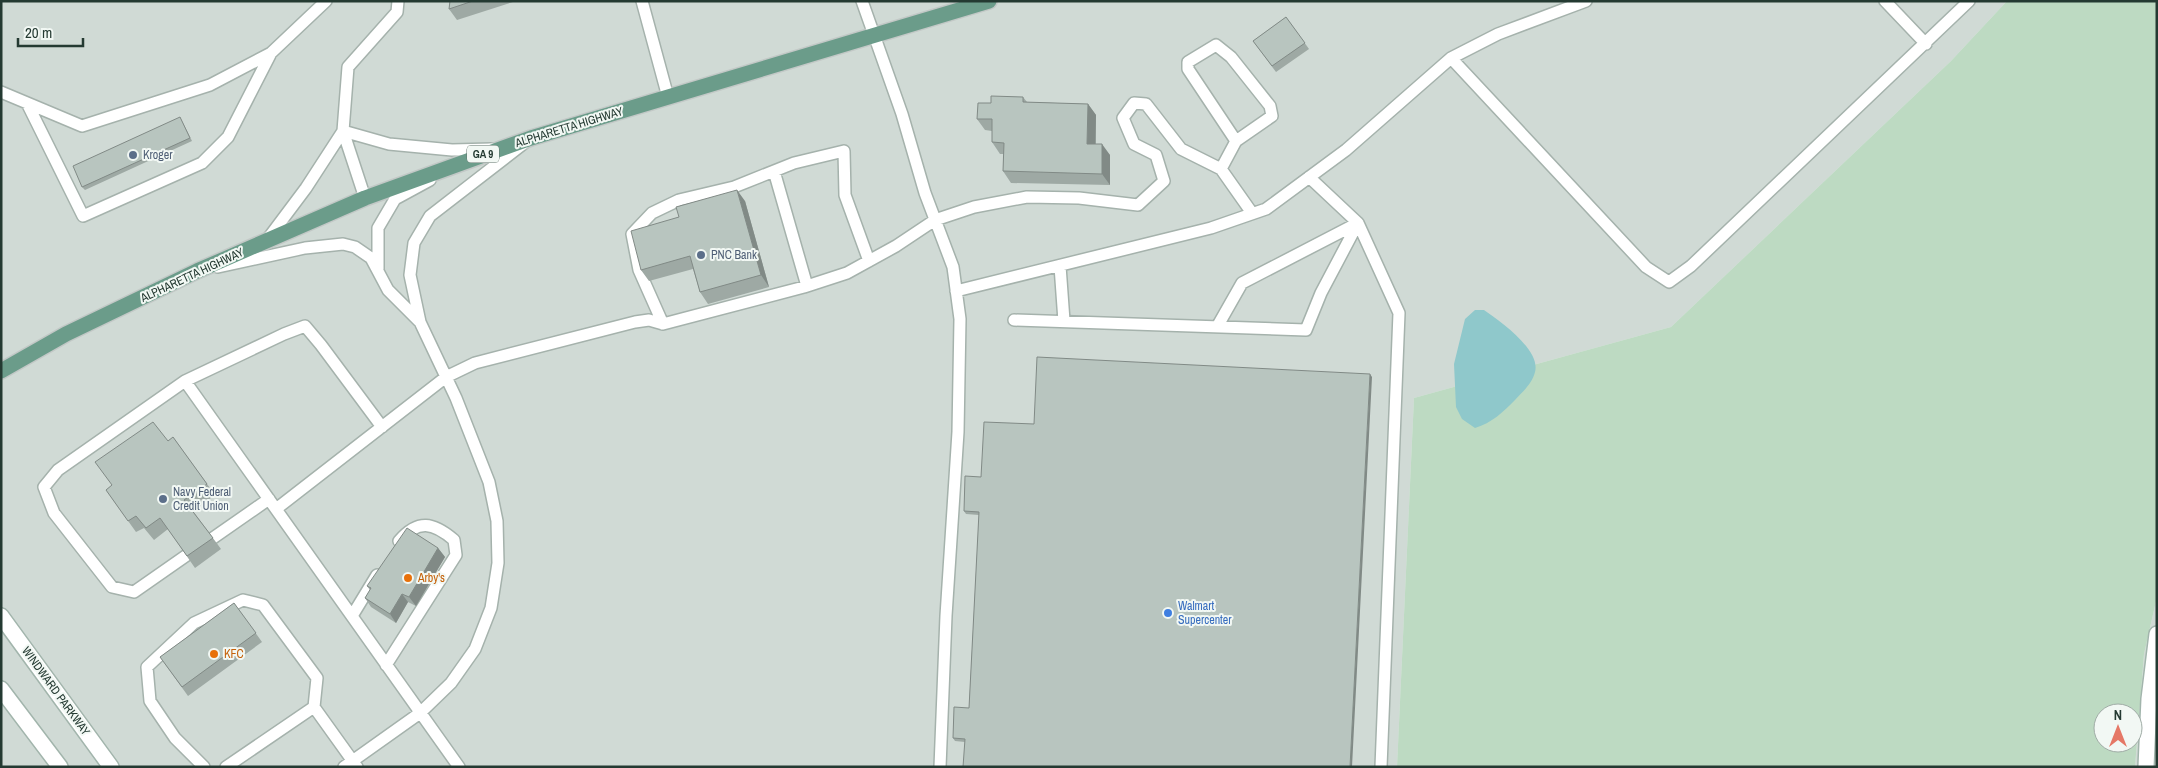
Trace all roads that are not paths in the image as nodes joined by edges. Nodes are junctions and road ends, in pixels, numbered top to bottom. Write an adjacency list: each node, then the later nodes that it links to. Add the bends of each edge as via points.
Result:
1 (326, 1): 11 (lane)
2 (398, 1): 16 (lane, via 397,12 348,68)
3 (642, 1): 14 (lane)
4 (862, 1): 9 (lane)
5 (989, 1): 9 (main road, ALPHARETTA HIGHWAY / GA 9)
6 (1586, 1): 12 (lane, via 1498,34)
7 (1885, 1): 10 (lane)
8 (1969, 1): 10 (lane)
9 (874, 36): 14 (main road, ALPHARETTA HIGHWAY / GA 9); 26 (lane)
10 (1926, 44): 12 (lane, via 1691,266 1669,282 1646,267)
11 (271, 53): 15 (lane, via 210,85 82,126); 15 (lane, via 228,137 202,163 83,216)
12 (1451, 58): 23 (lane, via 1346,150)
13 (1, 92): 15 (lane)
14 (668, 97): 17 (main road, ALPHARETTA HIGHWAY / GA 9)
15 (27, 103)
16 (343, 131): 19 (lane, via 389,144 452,150); 24 (lane); 28 (lane)
17 (531, 138): 19 (main road, ALPHARETTA HIGHWAY / GA 9); 37 (lane, via 430,216 414,243 410,276)
18 (1236, 141): 18 (lane, via 1272,116 1270,106 1232,57 1216,45 1188,62 1188,69); 21 (lane)
19 (497, 149): 20 (main road, ALPHARETTA HIGHWAY / GA 9)
20 (467, 161): 24 (main road, ALPHARETTA HIGHWAY / GA 9); 32 (lane, via 395,199 378,228)
21 (1221, 169): 25 (lane); 26 (lane, via 1181,149 1146,104 1134,103 1123,118 1134,144 1156,155 1164,181 1138,204 1027,197)
22 (774, 171): 29 (lane, via 844,151 845,195); 33 (lane); 38 (lane, via 734,187 679,200 652,213 632,234 639,270)
23 (1309, 177): 25 (lane, via 1266,208); 27 (lane)
24 (365, 198): 28 (main road, ALPHARETTA HIGHWAY / GA 9)
25 (1252, 213): 30 (lane, via 1211,228)
26 (935, 220): 29 (lane); 34 (lane, via 953,267)
27 (1358, 223): 39 (lane, via 1242,283); 39 (lane, via 1321,293 1306,330); 64 (lane, via 1399,313)
28 (266, 241): 31 (main road, ALPHARETTA HIGHWAY / GA 9)
29 (868, 261): 33 (lane, via 846,273)
30 (1060, 266): 34 (lane); 36 (lane)
31 (197, 272): 32 (lane, via 305,248 343,244 355,247 371,258); 40 (main road, ALPHARETTA HIGHWAY / GA 9, via 66,334)
32 (379, 272): 37 (lane, via 388,290)
33 (807, 286): 38 (lane)
34 (956, 291): 63 (lane, via 960,319 958,432)
35 (1014, 320): 36 (lane)
36 (1064, 321): 39 (lane)
37 (420, 322): 41 (lane)
38 (663, 324): 41 (lane, via 649,320 635,322 475,363)
39 (1217, 327)
40 (3, 371)
41 (446, 377): 43 (lane); 56 (lane, via 489,482 497,521 498,563 491,608 475,649 450,684)
42 (185, 381): 43 (lane, via 305,326); 44 (lane); 48 (lane, via 58,470 44,487 54,514 112,587 134,592)
43 (382, 427): 45 (lane)
44 (269, 499): 45 (lane); 46 (lane)
45 (276, 509): 51 (lane)
46 (213, 538)
47 (393, 549): 53 (lane, via 409,529 425,525 443,530 454,540 456,555)
48 (187, 555)
49 (383, 566): 51 (lane)
50 (1, 616): 59 (main road, WINDWARD PARKWAY)
51 (352, 616): 53 (lane)
52 (2157, 634): 65 (main road, via 2149,699)
53 (386, 665): 56 (lane)
54 (1, 689): 58 (main road)
55 (314, 707): 57 (lane); 60 (lane, via 317,678 263,605 243,600 194,623 147,667 150,701 175,738); 61 (lane)
56 (420, 713): 57 (lane); 62 (lane)
57 (351, 765)
58 (60, 767)
59 (111, 767)
60 (204, 767)
61 (226, 767)
62 (459, 767)
63 (940, 767)
64 (1381, 767)
65 (2146, 767)

